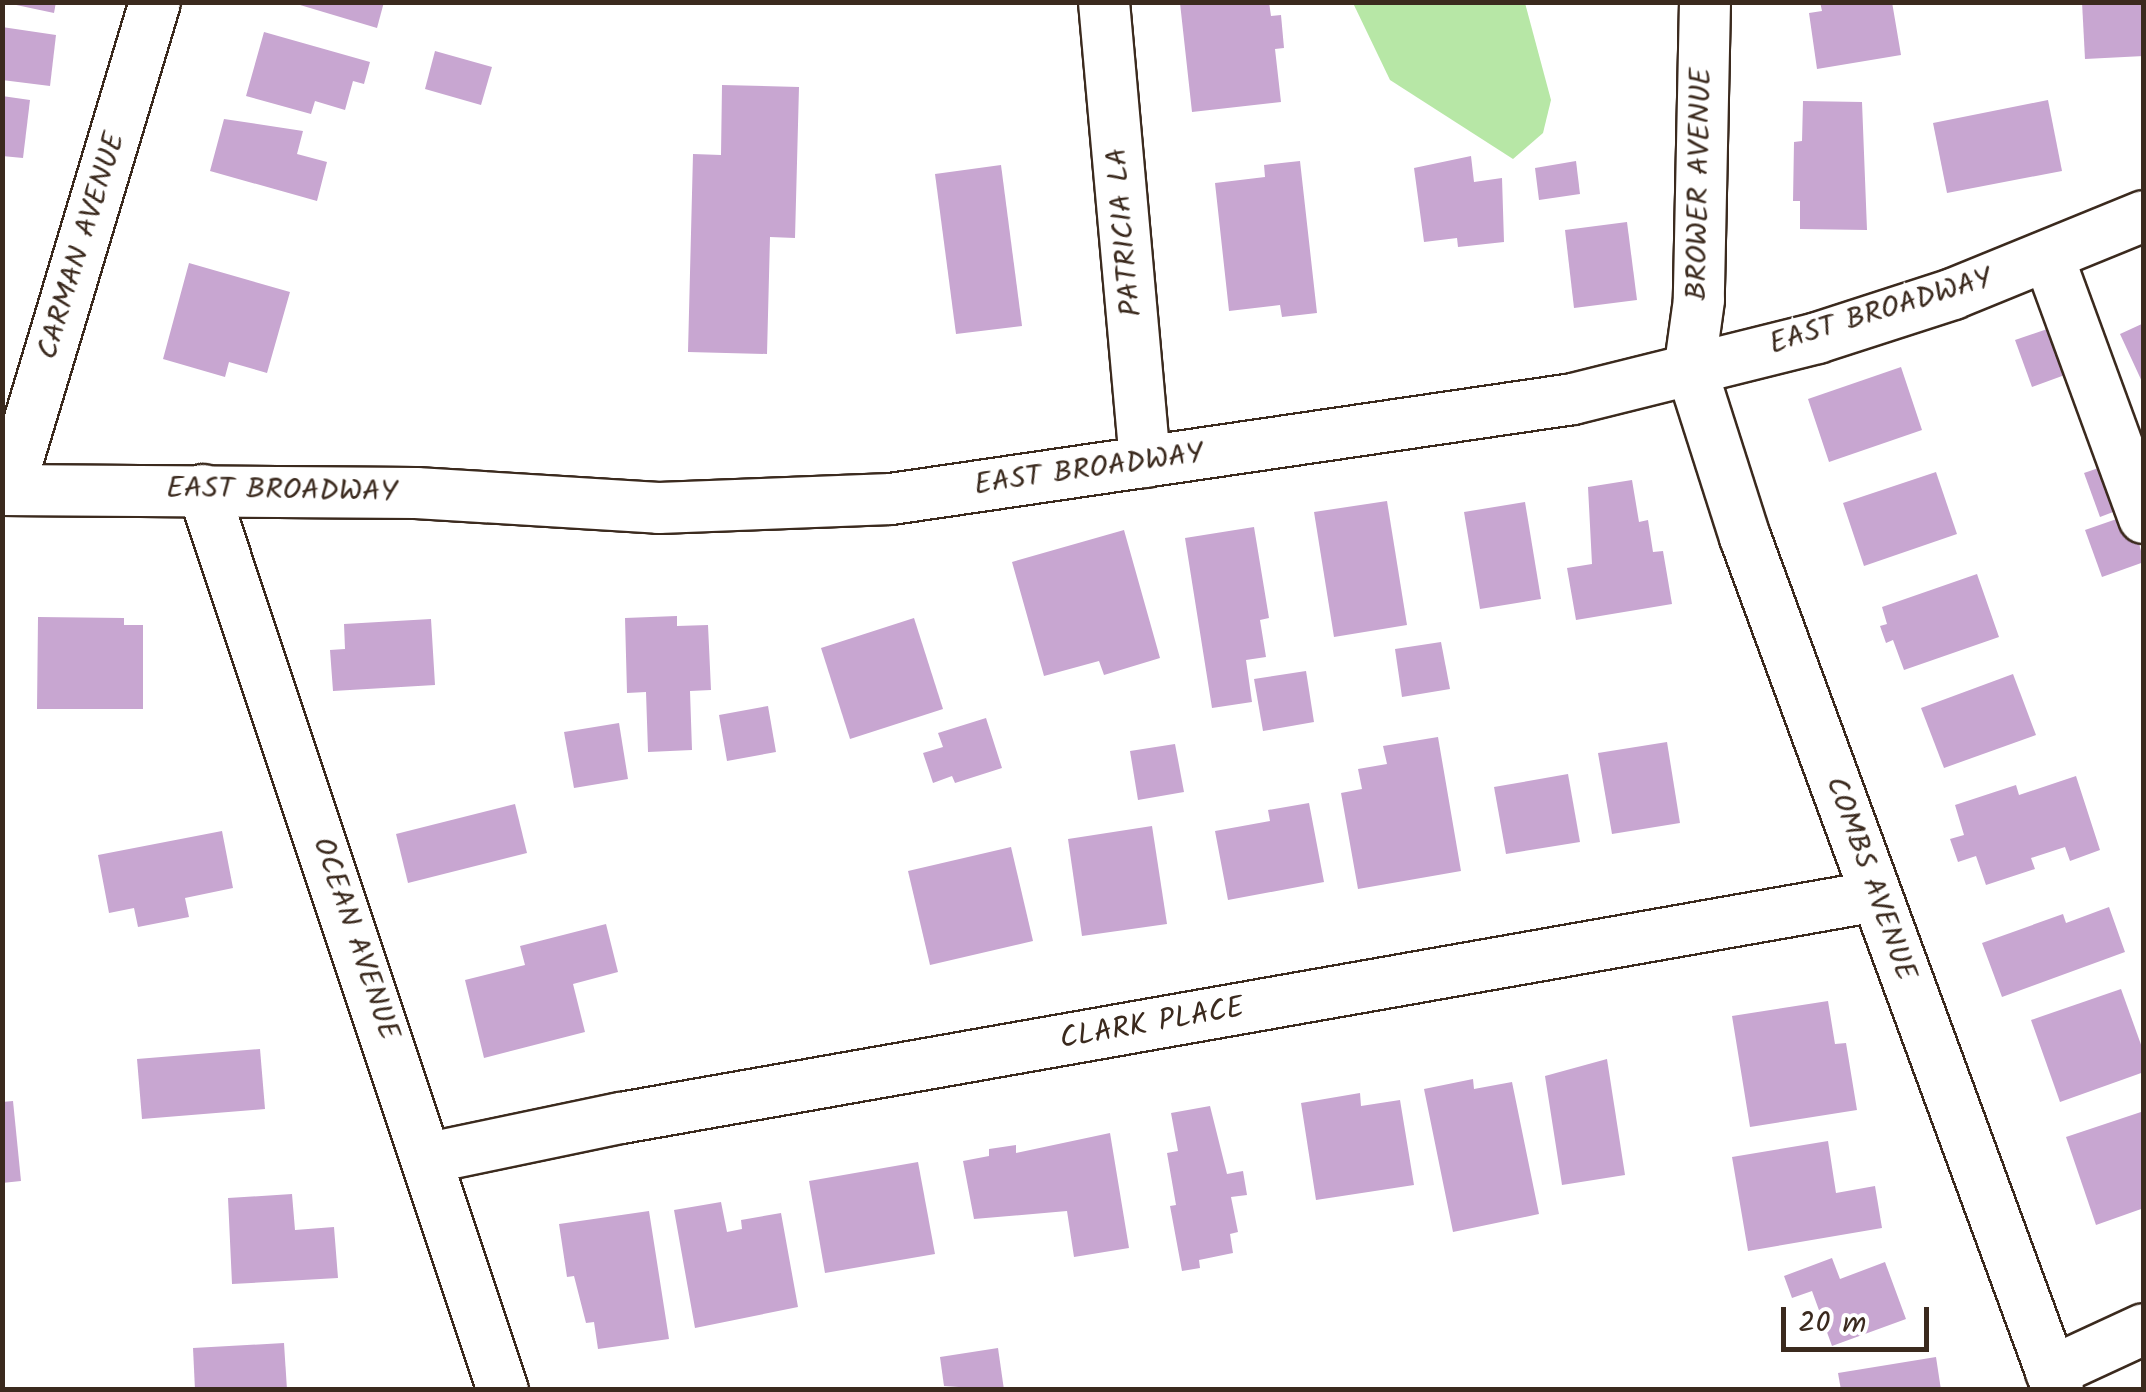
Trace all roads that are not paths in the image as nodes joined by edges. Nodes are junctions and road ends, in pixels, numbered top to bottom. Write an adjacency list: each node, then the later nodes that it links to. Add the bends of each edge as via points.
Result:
1 (155, 2): 8 (street, CARMAN AVENUE)
2 (1104, 2): 7 (street, PATRICIA LA)
3 (1704, 2): 6 (street, BROWER AVENUE, via 1699,300)
4 (2144, 216): 5 (street, EAST BROADWAY)
5 (2048, 256): 6 (street, EAST BROADWAY, via 1818,338); 10 (street)
6 (1690, 366): 7 (street, EAST BROADWAY, via 1573,400); 11 (street, COMBS AVENUE)
7 (1145, 462): 9 (street, EAST BROADWAY, via 890,499 658,508 416,492)
8 (6, 490): 9 (street, EAST BROADWAY)
9 (203, 490): 12 (street, OCEAN AVENUE)
10 (2144, 518)
11 (1876, 896): 12 (street, CLARK PLACE, via 621,1118); 14 (street, COMBS AVENUE)
12 (429, 1158): 15 (street, OCEAN AVENUE)
13 (2144, 1329): 14 (street)
14 (2054, 1381)
15 (504, 1390)

